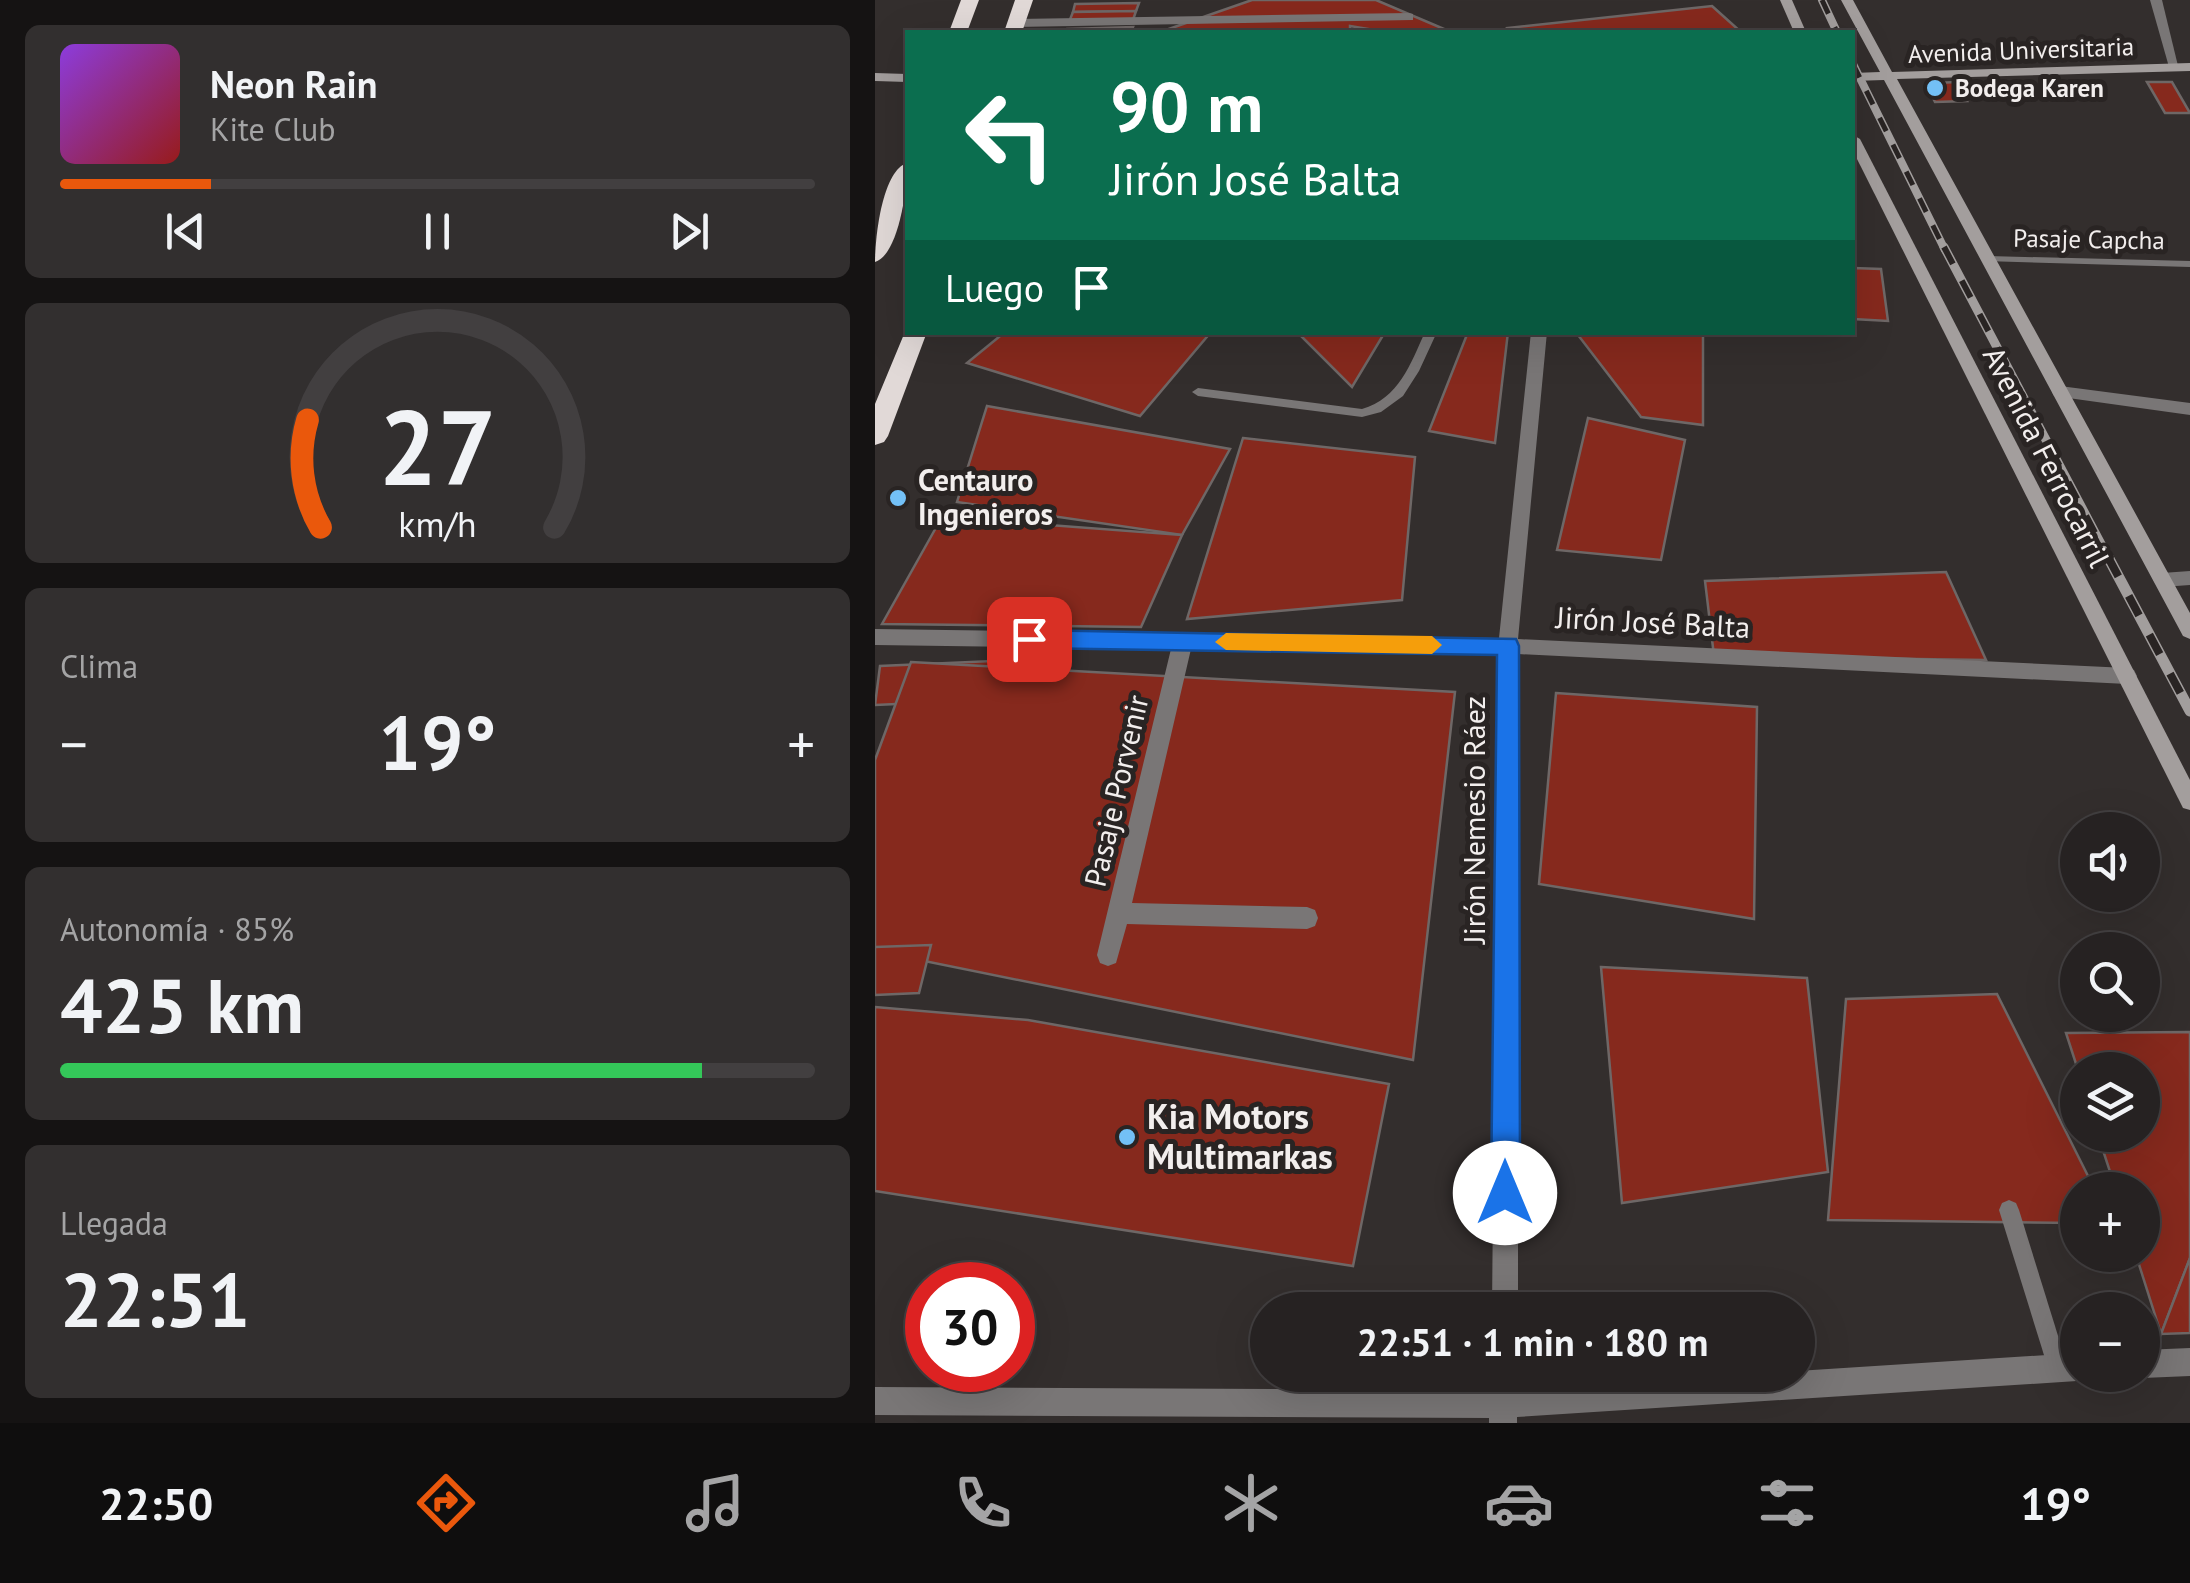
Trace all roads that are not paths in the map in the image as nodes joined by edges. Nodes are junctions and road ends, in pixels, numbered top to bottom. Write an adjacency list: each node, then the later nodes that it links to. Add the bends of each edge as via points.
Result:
1 (970, 0): 8 (highway)
2 (1024, 0): 7 (highway)
3 (1785, 0): 9 (street)
4 (1847, 0): 11 (street, Avenida Ferrocarril)
5 (2156, 0): 10 (street)
6 (1409, 18): 7 (street)
7 (1015, 28)
8 (960, 30)
9 (1800, 30)
10 (2183, 68): 11 (street, Avenida Universitaria)
11 (1889, 76): 13 (street, Avenida Universitaria); 18 (street, Avenida Ferrocarril)
12 (875, 77): 14 (street)
13 (1855, 77)
14 (905, 78)
15 (1855, 143): 33 (street, Avenida Ferrocarril)
16 (905, 174): 17 (highway)
17 (875, 255)
18 (1988, 259): 19 (lane, Pasaje Capcha); 24 (street, Avenida Ferrocarril)
19 (2190, 264)
20 (914, 335): 26 (highway)
21 (1429, 335): 23 (lane, via 1395,401 1382,409)
22 (1539, 335): 32 (street, Jirón Nemesio Ráez)
23 (1199, 392)
24 (2060, 392): 25 (street); 28 (street, Avenida Ferrocarril)
25 (2190, 409)
26 (875, 436)
27 (2190, 578): 28 (street)
28 (2163, 580): 29 (street, Avenida Ferrocarril)
29 (2190, 631)
30 (875, 636): 31 (street, Jirón José Balta)
31 (1183, 641): 32 (street, Jirón José Balta); 35 (street, Pasaje Porvenir)
32 (1508, 646): 33 (street, Jirón José Balta); 39 (street, Jirón Nemesio Ráez)
33 (2127, 676): 34 (street, Avenida Ferrocarril)
34 (2190, 801)
35 (1119, 913): 36 (street); 37 (street, Pasaje Porvenir)
36 (1307, 918)
37 (1108, 955)
38 (2009, 1210): 40 (lane)
39 (1505, 1292)
40 (2060, 1346)
41 (2190, 1362): 42 (street)
42 (2160, 1363)
43 (2060, 1367): 45 (street)
44 (875, 1401): 45 (street)
45 (1504, 1401)

